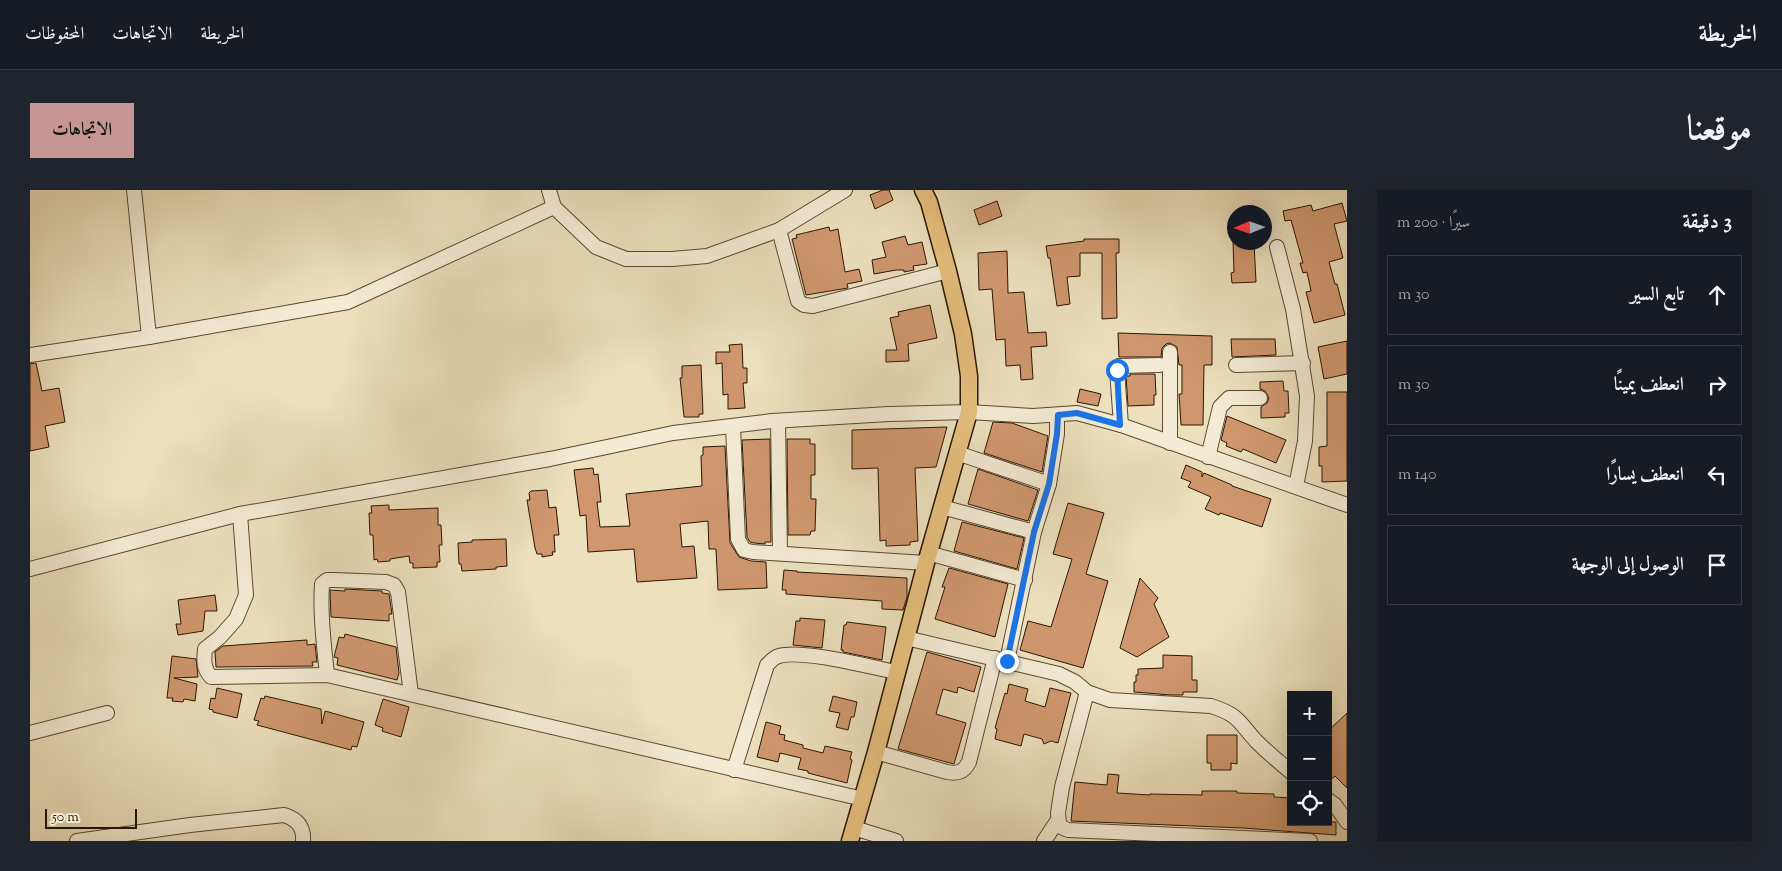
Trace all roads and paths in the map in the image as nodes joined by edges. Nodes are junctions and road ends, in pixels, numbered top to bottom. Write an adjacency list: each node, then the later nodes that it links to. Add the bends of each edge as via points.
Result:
1 (134, 190): 9 (street)
2 (549, 190): 5 (street)
3 (845, 190): 6 (street)
4 (923, 190): 8 (main road)
5 (554, 206): 6 (street, via 596,247 626,259 707,256); 9 (street, via 348,302)
6 (779, 230): 8 (street, via 798,301 804,305 813,306)
7 (1277, 247): 12 (street)
8 (948, 271): 16 (main road, via 963,334)
9 (149, 337): 11 (street)
10 (1170, 352): 21 (street)
11 (30, 355)
12 (1303, 363): 14 (street); 25 (street, via 1308,396 1305,441)
13 (1160, 365): 19 (street, via 1120,366 1117,370)
14 (1236, 365)
15 (1260, 398): 23 (street, via 1229,398 1220,407)
16 (969, 412): 17 (street); 18 (street); 22 (main road)
17 (1058, 415): 19 (street, via 1077,413); 24 (street)
18 (778, 421): 20 (street); 30 (street)
19 (1120, 425): 21 (street)
20 (733, 426): 28 (street, via 674,433 550,459); 30 (street, via 738,539 744,550)
21 (1170, 443): 23 (street)
22 (957, 453): 24 (street); 27 (main road)
23 (1208, 457): 25 (street)
24 (1049, 484): 29 (street)
25 (1296, 486): 26 (street)
26 (1347, 505)
27 (942, 506): 29 (street); 31 (main road)
28 (240, 514): 32 (street); 37 (street, via 246,595 236,619 206,649 206,672 211,677)
29 (1034, 532): 33 (street)
30 (780, 554): 31 (street)
31 (927, 558): 33 (street); 34 (main road)
32 (30, 569)
33 (1025, 580): 35 (street)
34 (906, 638): 35 (street); 36 (main road)
35 (1001, 660): 38 (street, via 1059,674); 42 (street, via 966,769 947,772)
36 (896, 672): 42 (main road); 44 (street, via 820,657 778,656 767,666)
37 (327, 676): 39 (street); 39 (street, via 322,636 322,584 327,580 386,582 394,585 398,592)
38 (1087, 692): 43 (street, via 1110,700 1211,706 1224,710 1243,724 1264,749); 47 (street, via 1062,787)
39 (411, 694): 44 (street)
40 (107, 713): 41 (street)
41 (30, 733)
42 (876, 752): 45 (main road)
43 (1287, 769)
44 (734, 770): 45 (street)
45 (863, 799): 49 (main road)
46 (1332, 802): 48 (street)
47 (1058, 820): 54 (street); 55 (street, via 1061,827 1068,830)
48 (1347, 820)
49 (852, 835): 53 (street)
50 (113, 838): 51 (street); 52 (street, via 284,816 299,823)
51 (78, 841)
52 (303, 841)
53 (896, 841)
54 (1044, 841)
55 (1310, 841)

